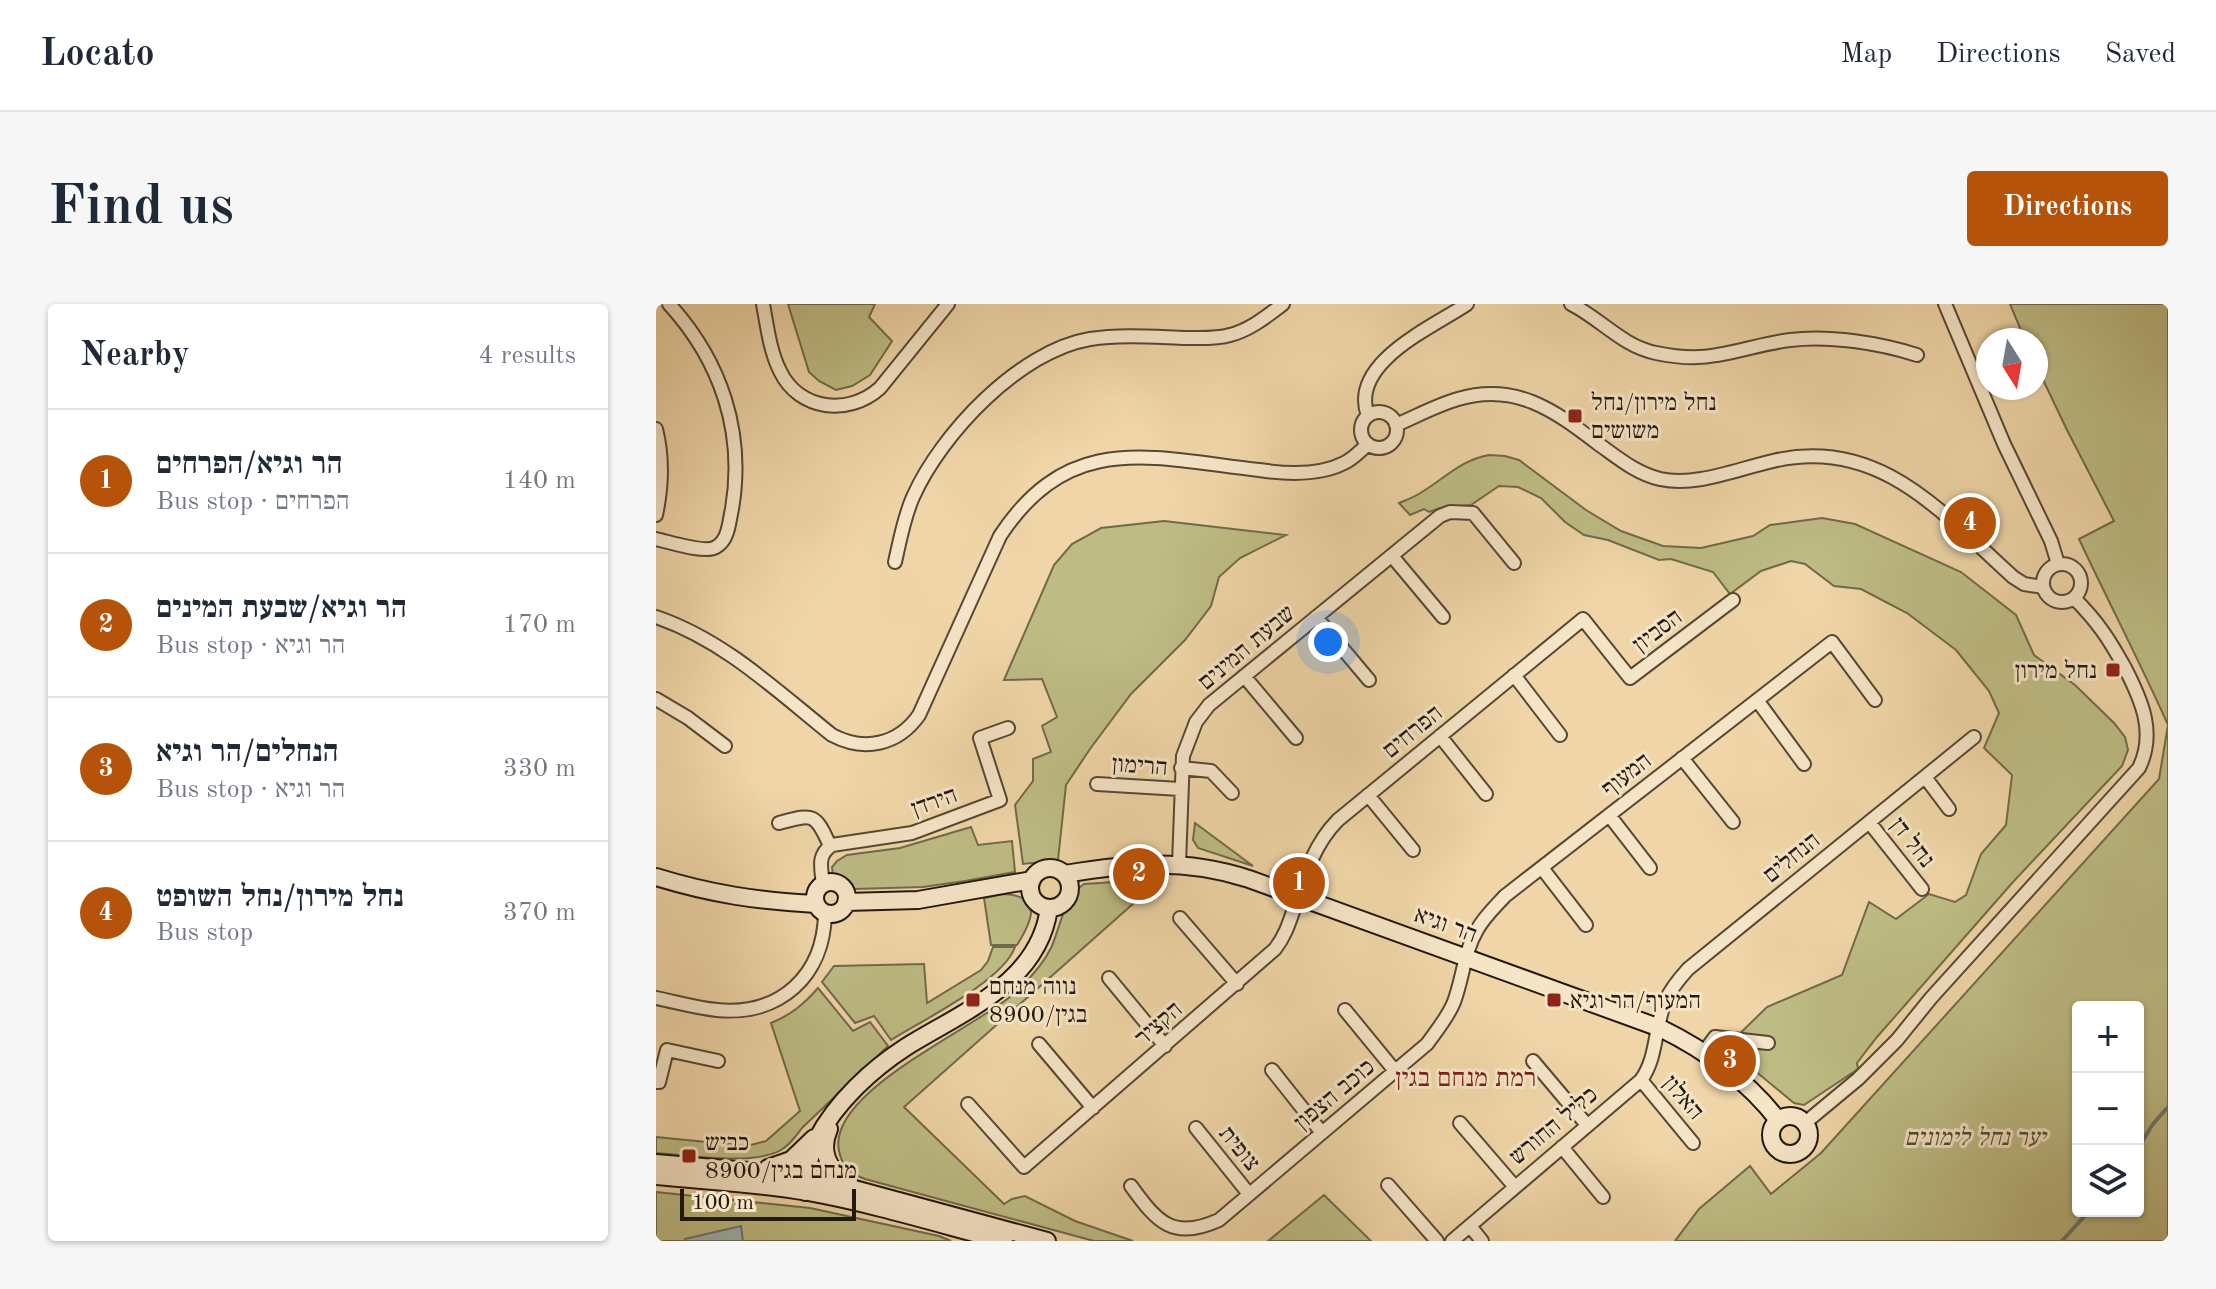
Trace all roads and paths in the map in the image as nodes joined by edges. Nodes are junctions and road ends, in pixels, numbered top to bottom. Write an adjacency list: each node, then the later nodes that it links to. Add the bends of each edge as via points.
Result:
1 (669, 304): 14 (street, via 698,342 724,391 735,473 724,541 712,550)
2 (763, 304): 3 (street, via 781,374 802,395 841,407 869,399)
3 (948, 304)
4 (1283, 304): 16 (street, via 1231,335 1089,339 1026,366 964,420 941,448 911,500)
5 (1467, 304): 9 (street, via 1414,336 1376,371 1365,389)
6 (1571, 304): 8 (street, via 1627,342 1654,353 1716,356 1815,339 1878,344)
7 (1945, 304): 18 (street)
8 (1917, 355)
9 (1368, 416): 10 (street, via 1387,414); 12 (street, via 1361,432)
10 (1396, 425): 12 (street, via 1389,445); 19 (street, via 1459,398 1508,396 1552,410 1625,464 1666,480 1698,479 1803,455 1866,465 1925,498 2024,584)
11 (656, 429): 13 (street, via 661,461)
12 (1368, 444): 22 (street, via 1343,464 1315,471 1279,473 1127,456 1085,464 1047,483 1015,512 1000,536 919,715 903,733 882,743 861,745 832,735 740,662)
13 (656, 515)
14 (656, 539)
15 (1392, 556): 17 (street, שבעת המינים, via 1440,516 1473,513); 23 (street, שבעת המינים); 24 (street)
16 (895, 562)
17 (1514, 563)
18 (2058, 564): 19 (street, via 2046,573); 20 (street, via 2080,573 2081,589)
19 (2043, 587): 20 (street, via 2055,601)
20 (2074, 598): 89 (street, via 2102,628 2141,702 2148,738 2139,768 1897,1040)
21 (1733, 600): 25 (street, הסביון, via 1630,678)
22 (656, 617)
23 (1316, 617): 27 (street, שבעת המינים); 28 (street)
24 (1443, 617)
25 (1583, 619): 26 (street, הפרחים)
26 (1514, 675): 33 (street); 34 (street, הפרחים)
27 (1244, 676): 36 (street); 40 (street, שבעת המינים, via 1196,722)
28 (1369, 680)
29 (656, 699): 37 (street)
30 (1757, 700): 31 (street, המעוף, via 1832,642); 38 (street, המעוף); 39 (street)
31 (1875, 700)
32 (1008, 728): 52 (street, הירדן, via 980,738 1000,800 912,833)
33 (1560, 735)
34 (1440, 736): 45 (street); 46 (street, הפרחים)
35 (1974, 737): 41 (street, הנחלים)
36 (1296, 738)
37 (725, 746)
38 (1682, 758): 48 (street, המעוף); 49 (street)
39 (1804, 764)
40 (1181, 768): 43 (street, שבעת המינים); 44 (street, הרימון, via 1211,771)
41 (1925, 777): 47 (street); 50 (street, הנחלים)
42 (1097, 784): 43 (street, הרימון)
43 (1180, 789): 54 (street, שבעת המינים)
44 (1232, 793)
45 (1486, 794)
46 (1368, 795): 53 (street); 62 (street, הפרחים, via 1325,833)
47 (1949, 809)
48 (1609, 815): 55 (street, המעוף); 56 (street)
49 (1733, 822)
50 (1869, 822): 61 (street, נחל דן); 73 (street, הנחלים, via 1688,969 1666,1000)
51 (779, 823): 52 (street, via 812,817)
52 (830, 846): 60 (street, via 820,858)
53 (1413, 850)
54 (1179, 864): 57 (street, הר וגיא, via 1132,864); 62 (street, הר וגיא, via 1236,875)
55 (1542, 868): 67 (street); 68 (street, המעוף, via 1490,912)
56 (1650, 868)
57 (1065, 874): 59 (street, via 1045,868); 65 (street, via 1071,884 1068,898)
58 (656, 877): 64 (street, via 718,894)
59 (1032, 880): 63 (street, via 918,900); 65 (street, via 1034,901)
60 (823, 884): 63 (street, via 841,885); 64 (street, via 815,894)
61 (1922, 889)
62 (1298, 897): 68 (street, הר וגיא); 70 (street, הקציר, via 1282,940)
63 (846, 902): 64 (street, via 838,912)
64 (820, 908): 71 (street, via 822,942 811,968 775,1000 727,1010)
65 (1049, 908): 85 (street, via 1041,939 1018,973 986,1000 882,1064)
66 (1180, 918): 70 (street)
67 (1586, 925)
68 (1466, 956): 73 (street, הר וגיא); 81 (street, כוכב הצפון, via 1449,1014 1427,1044)
69 (1109, 978): 76 (street)
70 (1237, 984): 76 (street, הקציר)
71 (656, 998)
72 (1345, 1010): 81 (street)
73 (1658, 1027): 77 (street, הר וגיא); 82 (street, כליל החורש)
74 (1768, 1043): 77 (street, via 1715,1037)
75 (1039, 1044): 86 (street)
76 (1165, 1046): 86 (street, הקציר)
77 (1703, 1053): 87 (street, הר וגיא, via 1751,1090)
78 (718, 1061): 83 (street, via 667,1050)
79 (1533, 1061): 91 (street)
80 (1272, 1070): 93 (street)
81 (1395, 1071): 93 (street, כוכב הצפון)
82 (1641, 1080): 91 (street, כליל החורש); 94 (street, האלון)
83 (656, 1082)
84 (968, 1104): 86 (street, הקציר, via 1024,1167)
85 (839, 1107): 90 (street); 103 (street, via 825,1137 826,1156 836,1174)
86 (1093, 1108)
87 (1778, 1120): 89 (street, via 1795,1116); 89 (street, via 1771,1137 1786,1153 1806,1145)
88 (1460, 1123): 102 (street)
89 (1805, 1123)
90 (826, 1125): 97 (street, via 781,1165); 99 (street, via 816,1140)
91 (1587, 1125): 95 (street, כליל החורש)
92 (1196, 1128): 104 (street, צופית)
93 (1322, 1133): 104 (street, כוכב הצפון)
94 (1693, 1143)
95 (1562, 1147): 102 (street, כליל החורש); 105 (street)
96 (656, 1163): 97 (street)
97 (731, 1168): 99 (street)
98 (656, 1176): 99 (street)
99 (805, 1184): 103 (street); 107 (street)
100 (1388, 1185): 111 (street)
101 (1131, 1186): 104 (street, כוכב הצפון, via 1152,1216 1178,1232 1204,1230)
102 (1515, 1187): 106 (street, כליל החורש)
103 (865, 1191): 108 (street)
104 (1249, 1194)
105 (1603, 1197)
106 (1470, 1226): 112 (street, כליל החורש); 113 (street)
107 (952, 1228): 108 (street); 109 (street)
108 (1004, 1238): 110 (street)
109 (973, 1241)
110 (1047, 1241)
111 (1437, 1241)
112 (1452, 1241)
113 (1482, 1241)

